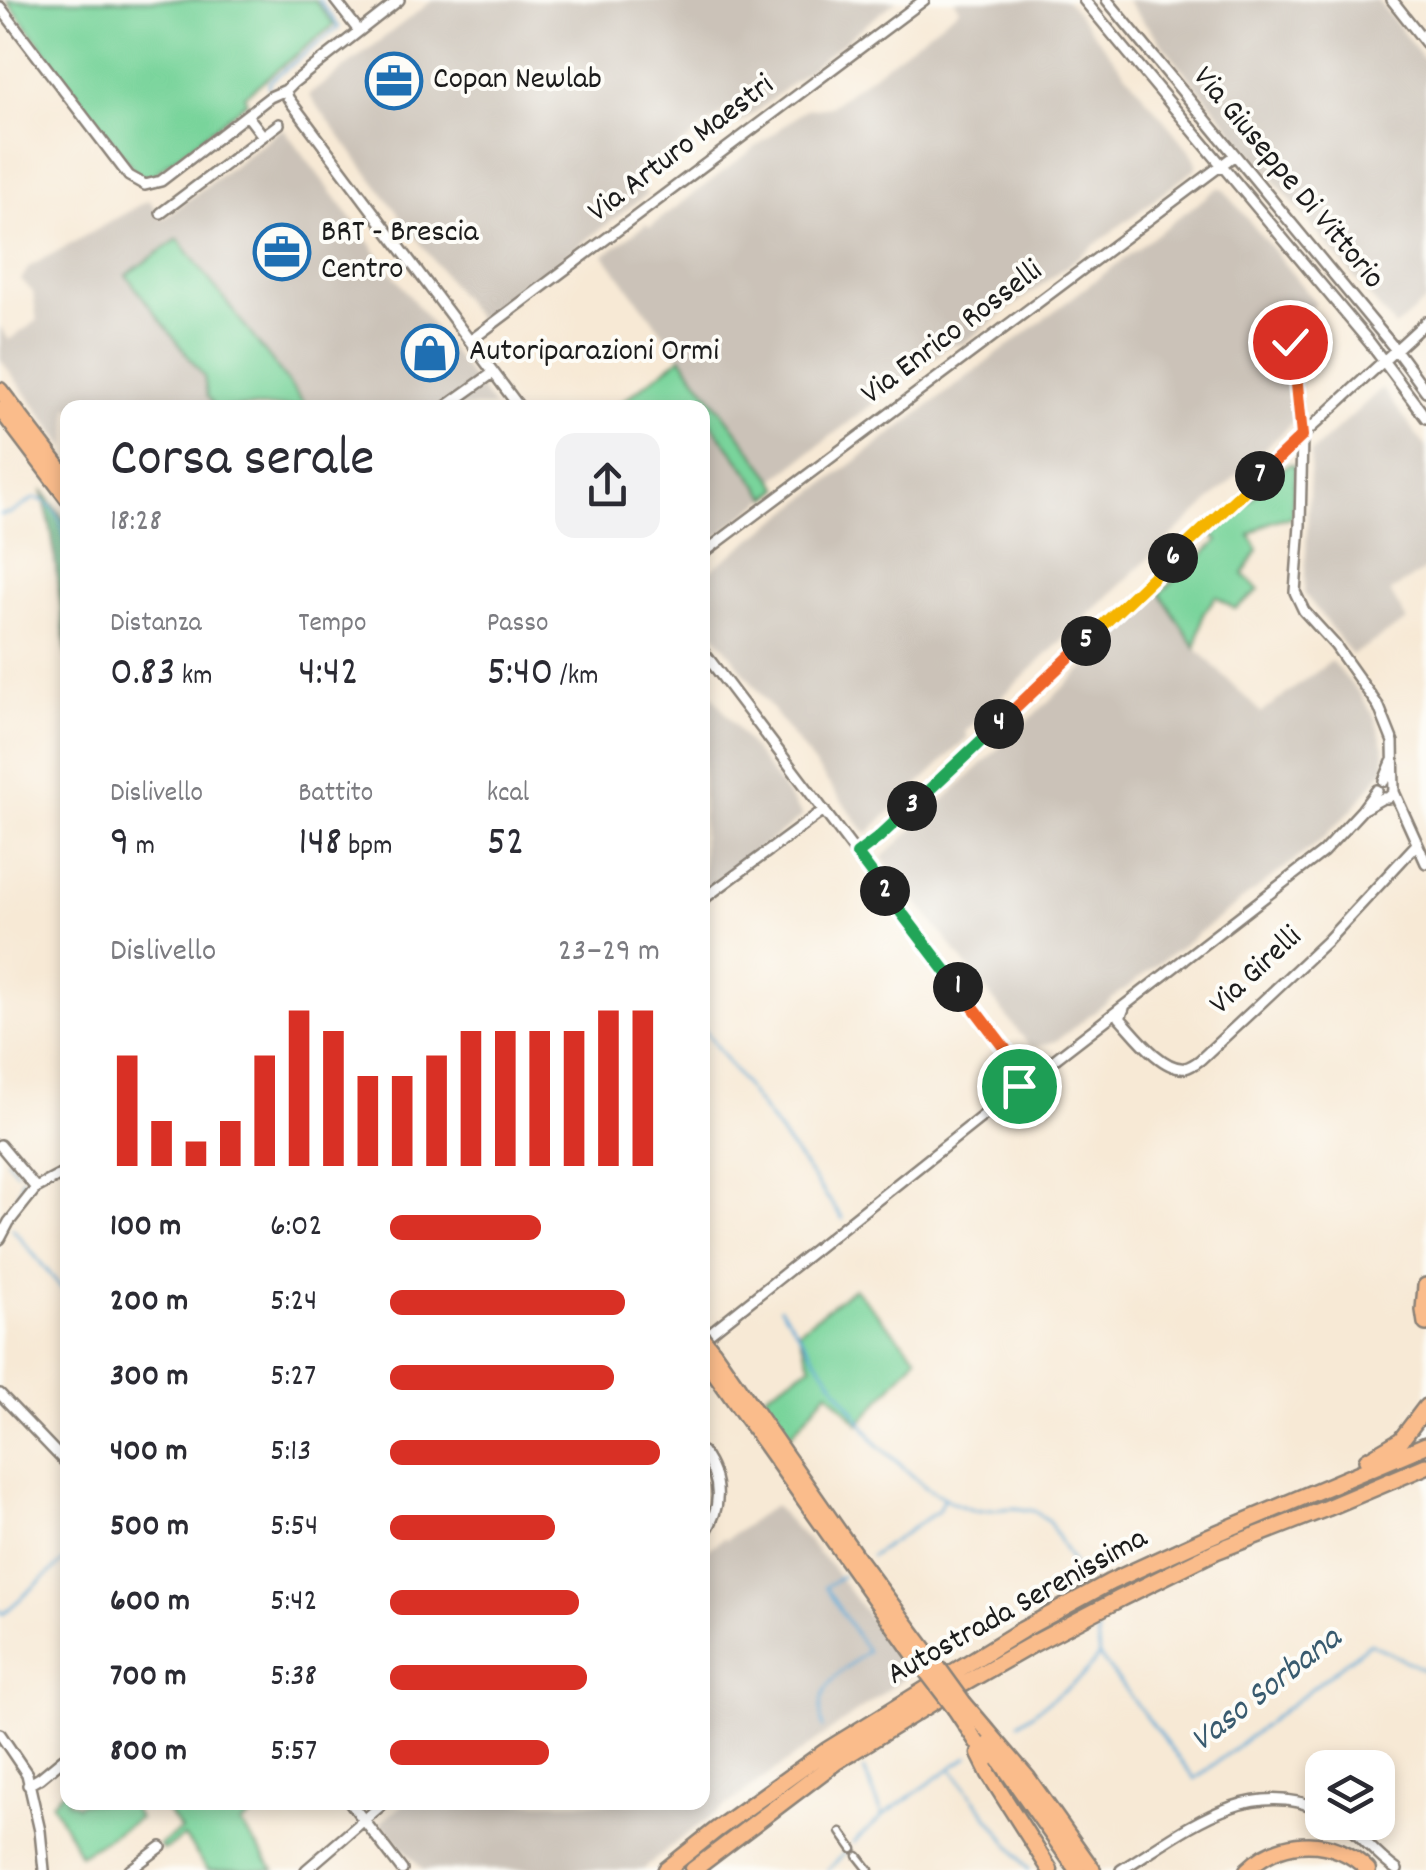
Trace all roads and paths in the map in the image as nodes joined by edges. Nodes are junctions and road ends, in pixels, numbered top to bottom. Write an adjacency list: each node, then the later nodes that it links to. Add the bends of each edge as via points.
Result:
1 (335, 0): 8 (street)
2 (399, 0): 8 (street)
3 (924, 0): 20 (street, Via Arturo Maestri)
4 (1084, 0): 16 (street, Via Giuseppe Di Vittorio)
5 (1107, 0): 14 (street, Via Giuseppe Di Vittorio)
6 (1392, 0): 9 (street)
7 (0, 7): 15 (street, via 133,181 157,183)
8 (358, 31): 10 (street)
9 (1426, 43)
10 (286, 90): 11 (street); 20 (street)
11 (247, 115): 13 (street); 15 (street)
12 (279, 124): 13 (street)
13 (263, 136): 17 (street)
14 (1234, 155): 16 (street, Via Enrico Rosselli); 22 (street, Via Giuseppe Di Vittorio)
15 (193, 156): 17 (street)
16 (1221, 163): 23 (street, Via Giuseppe Di Vittorio); 34 (street, Via Enrico Rosselli)
17 (209, 177): 18 (street)
18 (161, 212)
19 (1426, 322): 22 (street)
20 (470, 341): 24 (street)
21 (1290, 342): 31 (street)
22 (1396, 350): 23 (street); 26 (street, Via Giuseppe Di Vittorio)
23 (1384, 361): 30 (street, Via Giuseppe Di Vittorio); 31 (street)
24 (494, 373): 27 (street); 28 (street)
25 (0, 390): 32 (highway)
26 (1426, 392)
27 (455, 400)
28 (514, 400)
29 (0, 409): 33 (highway)
30 (1426, 418)
31 (1302, 436): 36 (street, via 1295,592 1386,721 1394,755); 39 (street)
32 (60, 468)
33 (60, 489)
34 (710, 548)
35 (710, 660): 37 (street)
36 (1386, 789): 38 (street); 42 (street, via 1324,852)
37 (824, 810): 39 (street); 41 (street)
38 (1416, 845): 40 (street); 44 (street, Via Girelli, via 1327,940 1191,1066 1162,1060)
39 (857, 854): 46 (street)
40 (1426, 863)
41 (710, 894)
42 (1152, 984): 43 (street); 44 (street)
43 (1125, 1004): 44 (street); 45 (street)
44 (1120, 1018): 45 (street)
45 (1079, 1041): 47 (street)
46 (1006, 1050): 47 (street, via 1038,1064); 48 (street); 49 (street)
47 (1056, 1058): 49 (street)
48 (1007, 1070): 49 (street); 50 (street)
49 (1023, 1083): 50 (street)
50 (990, 1110): 57 (street)
51 (0, 1145): 53 (street)
52 (60, 1174): 53 (street)
53 (36, 1188): 54 (street)
54 (0, 1239)
55 (1426, 1286): 56 (highway)
56 (1425, 1315)
57 (710, 1332)
58 (710, 1359): 67 (highway, bridge)
59 (0, 1394): 62 (street)
60 (1426, 1407): 65 (highway, via 1402,1440)
61 (1426, 1445): 65 (highway, Autostrada Serenissima)
62 (60, 1457)
63 (710, 1462): 66 (street, via 718,1496)
64 (1426, 1468): 83 (highway, Autostrada Serenissima, via 1216,1552 1033,1644 837,1762)
65 (1319, 1491): 82 (highway, Autostrada Serenissima, via 1126,1575 1022,1630 826,1750)
66 (710, 1523)
67 (960, 1710): 85 (highway, via 989,1774); 86 (highway); 87 (highway); 88 (highway, via 1028,1778)
68 (0, 1734): 70 (street)
69 (60, 1762): 70 (street)
70 (28, 1785): 78 (street)
71 (1305, 1804): 89 (street, via 1277,1798 1232,1806)
72 (356, 1810): 74 (street)
73 (376, 1810): 74 (street)
74 (364, 1821): 80 (street); 81 (street)
75 (841, 1832): 84 (street)
76 (1365, 1840): 92 (street)
77 (161, 1848): 79 (street)
78 (44, 1870)
79 (130, 1870)
80 (306, 1870)
81 (402, 1870)
82 (666, 1870)
83 (692, 1870)
84 (869, 1870)
85 (1050, 1870)
86 (1066, 1870)
87 (1077, 1870)
88 (1096, 1870)
89 (1121, 1870)
90 (1248, 1870): 91 (highway, via 1274,1850 1308,1843 1337,1850)
91 (1368, 1870)
92 (1398, 1870)

